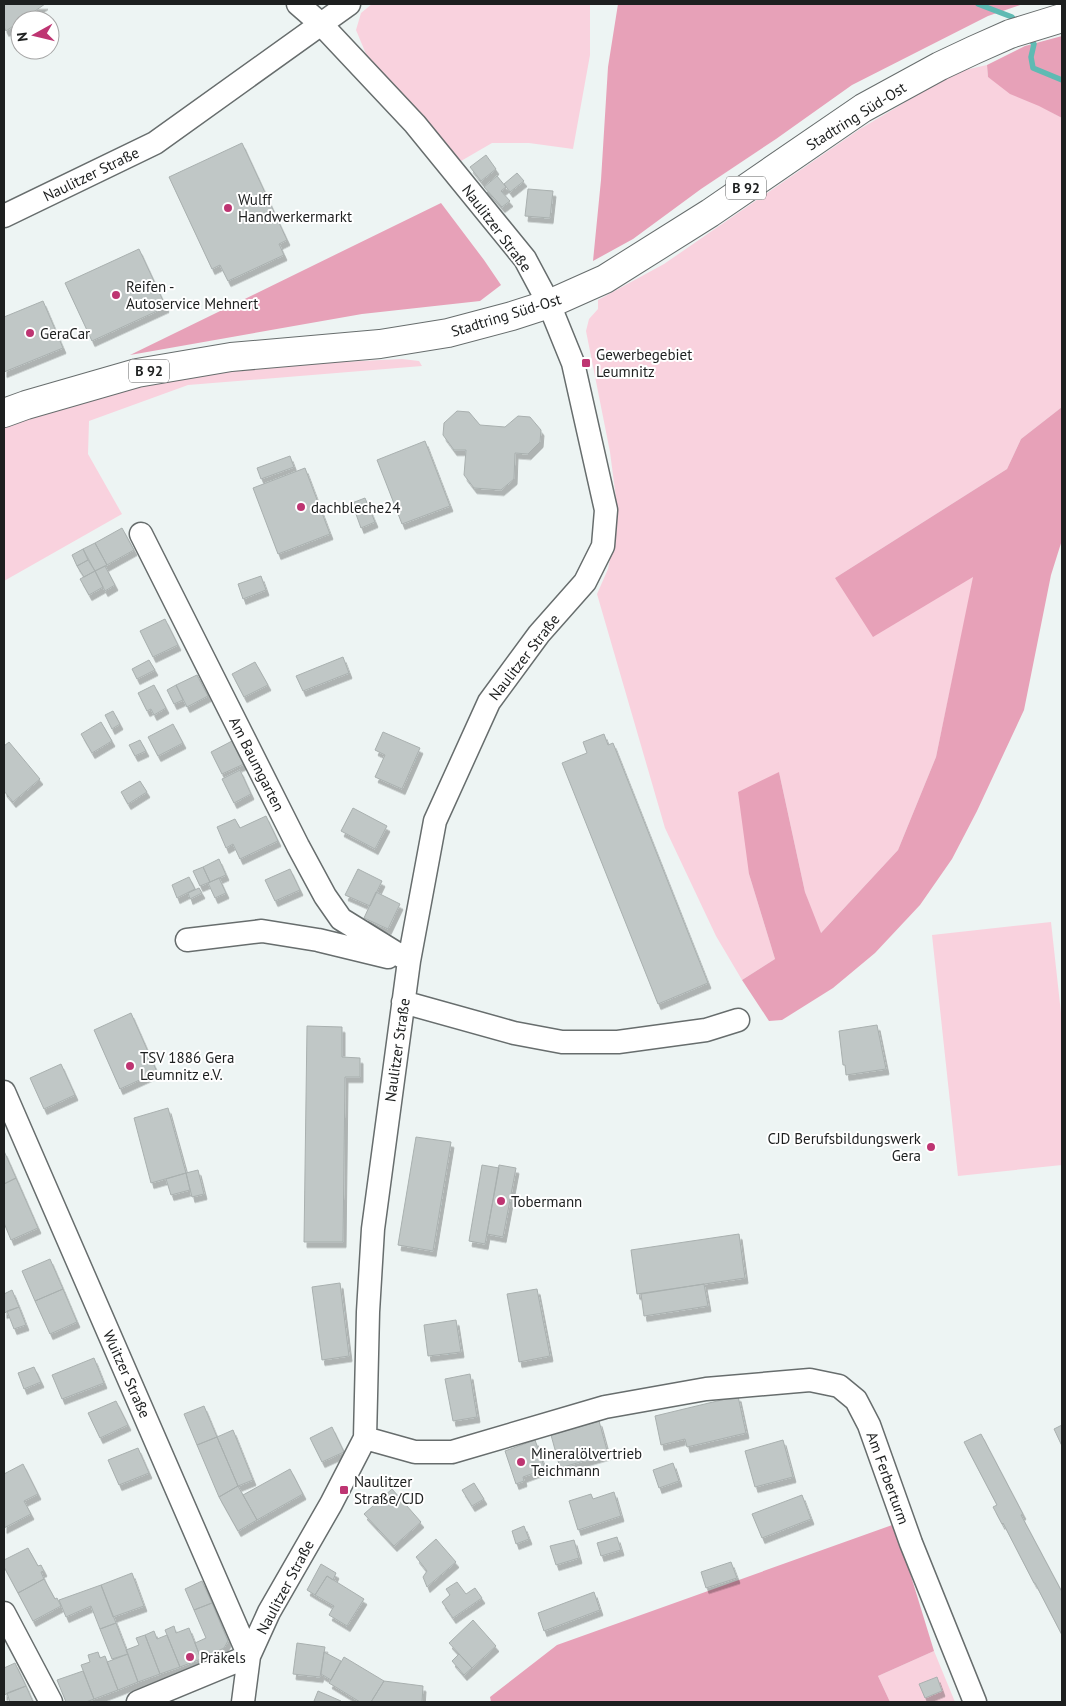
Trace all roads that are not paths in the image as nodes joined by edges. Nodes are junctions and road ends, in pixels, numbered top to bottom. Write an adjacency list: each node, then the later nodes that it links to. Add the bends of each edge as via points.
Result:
1 (298, 4): 4 (street, Naulitzer Straße)
2 (349, 4): 4 (street)
3 (1062, 18): 6 (main road, Stadtring Süd-Ost / B 92, via 1010,34 974,50 864,108 710,213 605,279)
4 (322, 24): 5 (street, Naulitzer Straße, via 155,143); 6 (street, Naulitzer Straße, via 421,131 525,260)
5 (4, 216)
6 (549, 304): 7 (main road, Stadtring Süd-Ost / B 92, via 448,333 380,344 231,357 137,373); 10 (street, Naulitzer Straße, via 573,363 595,454 606,510 603,546 585,582 539,634 489,702 435,821)
7 (4, 413)
8 (142, 534): 10 (street, Am Baumgarten, via 325,896 340,919)
9 (187, 940): 10 (street, via 262,931 318,940)
10 (408, 962): 11 (street, Naulitzer Straße)
11 (403, 1002): 12 (street, via 514,1033 562,1042 618,1042 651,1038 706,1030); 14 (street, Naulitzer Straße, via 373,1229)
12 (738, 1020)
13 (4, 1092): 16 (street, Wuitzer Straße)
14 (365, 1438): 16 (street, Naulitzer Straße, via 269,1612); 20 (street, Am Ferberturm, via 415,1452 452,1452 605,1407 706,1389 810,1380 839,1386 856,1400 869,1425 911,1543)
15 (4, 1613): 17 (street)
16 (249, 1656): 18 (street); 19 (street)
17 (51, 1702)
18 (138, 1702)
19 (243, 1702)
20 (975, 1702)

